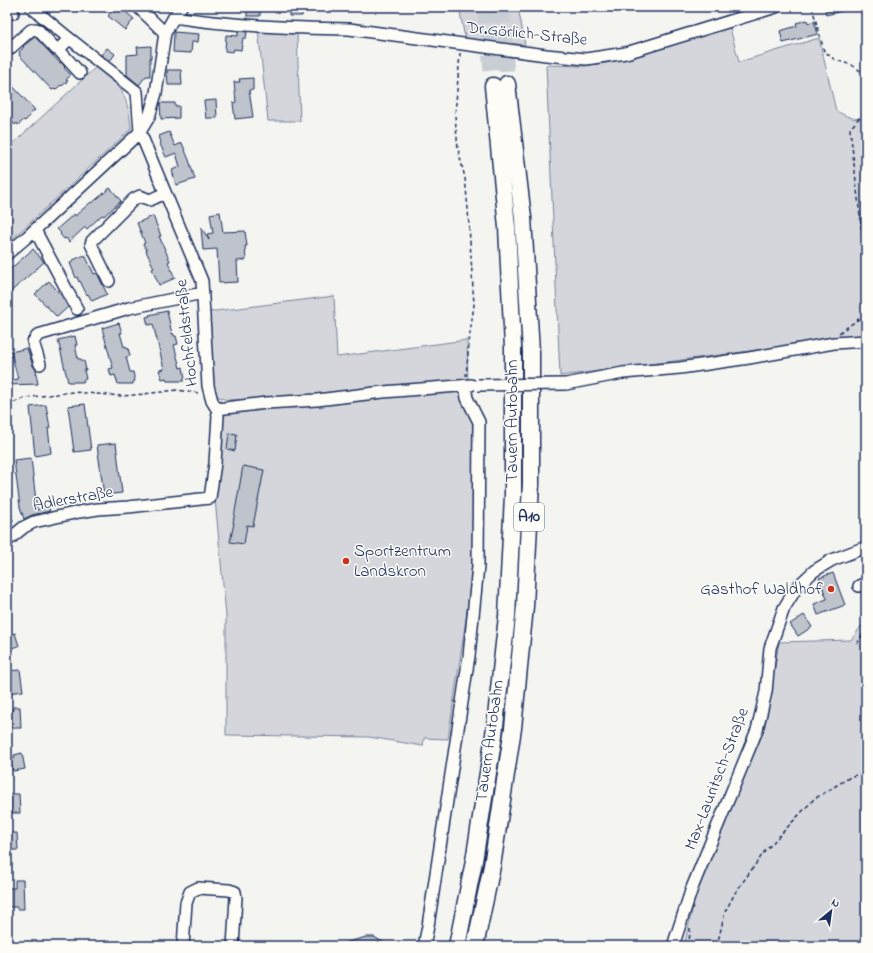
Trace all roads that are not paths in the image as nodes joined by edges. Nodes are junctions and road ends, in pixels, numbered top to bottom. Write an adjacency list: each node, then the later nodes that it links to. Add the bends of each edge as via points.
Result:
1 (32, 7): 7 (street)
2 (138, 7): 6 (street)
3 (180, 7): 5 (street)
4 (776, 7): 5 (street, Dr.Görlich-Straße, via 626,53 586,59 546,56 349,29 204,22)
5 (174, 18): 6 (street)
6 (165, 34): 12 (street)
7 (69, 39): 8 (street); 11 (street)
8 (58, 49): 9 (street, via 38,30 33,29); 10 (street)
9 (7, 52)
10 (80, 73)
11 (137, 92): 12 (street); 13 (street, Hochfeldstraße)
12 (156, 94): 13 (street, via 149,117)
13 (140, 132): 14 (street, Hochfeldstraße); 15 (street)
14 (165, 192): 17 (street, via 150,200 140,196 134,199 92,241 91,244); 18 (street, Hochfeldstraße, via 202,280)
15 (35, 230): 16 (street); 19 (street)
16 (7, 254)
17 (109, 280)
18 (202, 293): 21 (street, via 129,308 38,335 34,342); 23 (street, Hochfeldstraße, via 208,386)
19 (77, 309)
20 (866, 340): 22 (street, bridge, via 680,368 623,373 566,384)
21 (40, 364)
22 (465, 386): 23 (street); 29 (street, via 467,398 479,422 478,566 469,656)
23 (217, 408): 24 (street, Hochfeldstraße, via 215,462)
24 (210, 498): 25 (street, Adlerstraße, via 98,509 34,522)
25 (7, 541)
26 (866, 547): 32 (street, Max-Lauritsch-Straße, via 832,560 814,571 797,587 784,608 770,648 766,692 757,730 692,888)
27 (183, 946): 28 (street, via 186,903 190,892 198,888 236,892)
28 (233, 946)
29 (424, 946)
30 (457, 946): 31 (highway, Tauern Autobahn / A10, via 474,861 494,735 507,616 513,496 513,347 500,85 524,226 531,352 531,483 525,606 513,728 492,866)
31 (475, 946)
32 (674, 946)

